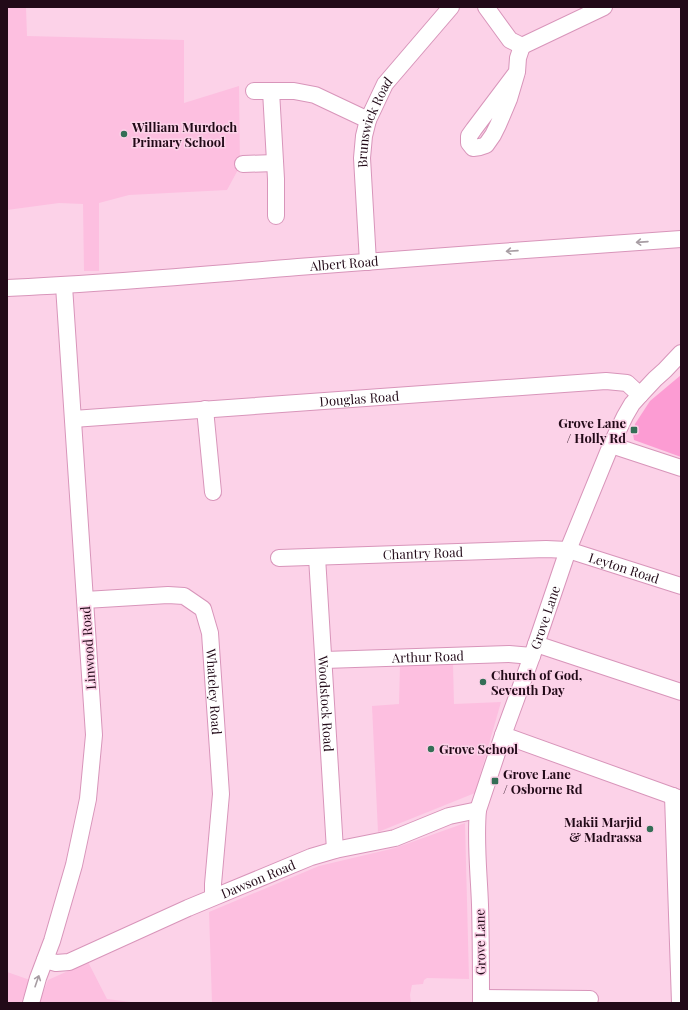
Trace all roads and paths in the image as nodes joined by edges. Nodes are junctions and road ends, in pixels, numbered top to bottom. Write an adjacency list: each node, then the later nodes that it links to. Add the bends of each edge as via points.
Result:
1 (451, 7): 8 (street, Brunswick Road, via 385,84)
2 (486, 7): 4 (street, via 510,40)
3 (604, 7): 4 (street)
4 (522, 46): 5 (street)
5 (517, 72)
6 (254, 90): 7 (street)
7 (271, 91): 8 (street, via 294,91 315,95); 10 (street)
8 (368, 120): 13 (street, Brunswick Road, via 362,158)
9 (243, 164): 10 (street)
10 (275, 171): 11 (street)
11 (276, 216)
12 (681, 239): 13 (street, Albert Road, one-way to 13)
13 (368, 262): 14 (street, Albert Road)
14 (64, 286): 15 (street, Albert Road); 19 (street, Linwood Road)
15 (7, 288)
16 (681, 353): 17 (street, Grove Lane)
17 (640, 395): 18 (street, Douglas Road, via 627,383 606,381); 20 (street, Grove Lane, via 625,416)
18 (205, 409): 19 (street, Douglas Road); 22 (street)
19 (74, 419): 27 (street, Linwood Road)
20 (611, 445): 21 (street); 23 (street, Grove Lane)
21 (681, 468)
22 (213, 492)
23 (568, 550): 24 (street, Chantry Road); 26 (street, Leyton Road); 28 (street, Grove Lane)
24 (317, 557): 25 (street, Chantry Road); 29 (street, Woodstock Road)
25 (279, 558)
26 (681, 586)
27 (85, 600): 35 (street, Whateley Road, via 184,596 203,609 210,633 221,794); 37 (street, Linwood Road, via 94,735 88,799 74,865)
28 (534, 650): 29 (street, Arthur Road, via 509,654); 30 (street, Arthur Road); 31 (street, Grove Lane)
29 (324, 660): 34 (street, Woodstock Road)
30 (681, 692)
31 (503, 735): 32 (street); 33 (street, Grove Lane)
32 (677, 798): 36 (street)
33 (478, 810): 34 (street, Dawson Road, via 449,816 395,838); 39 (street, Grove Lane)
34 (335, 850): 35 (street, Dawson Road, via 310,857)
35 (213, 897): 37 (street, Dawson Road, via 69,962 56,963)
36 (679, 932): 41 (street)
37 (45, 960): 40 (street, Linwood Road, one-way to 37)
38 (590, 999): 39 (street)
39 (481, 1000)
40 (31, 1003)
41 (680, 1003)

